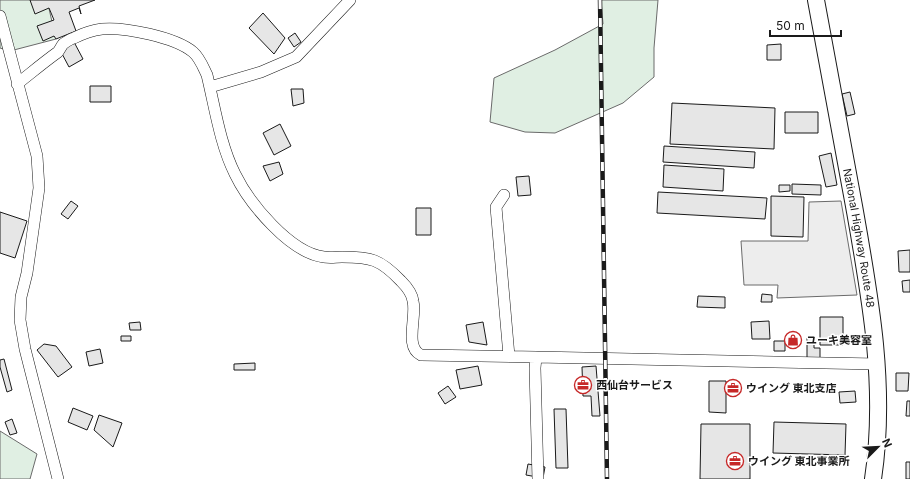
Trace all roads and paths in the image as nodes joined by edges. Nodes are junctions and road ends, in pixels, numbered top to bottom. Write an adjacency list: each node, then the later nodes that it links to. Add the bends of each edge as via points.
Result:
1 (350, 0): 5 (street, via 296,56 261,72)
2 (816, 0): 9 (highway, National Highway Route 48, via 861,243)
3 (0, 16): 4 (street)
4 (17, 84): 5 (street, via 74,38 93,30 111,28 148,34 186,47 203,65); 10 (street, via 37,156 39,188 27,273 21,296 20,320)
5 (210, 87): 7 (street, via 224,147 236,174 257,206 283,236 311,253 324,257 373,259 389,270 406,286 413,301 412,340 416,353 424,356)
6 (504, 195): 7 (street, via 496,207)
7 (509, 356): 8 (street)
8 (536, 357): 9 (street); 11 (street)
9 (878, 364): 12 (highway, National Highway Route 48, via 879,411)
10 (58, 479)
11 (538, 479)
12 (873, 479)

